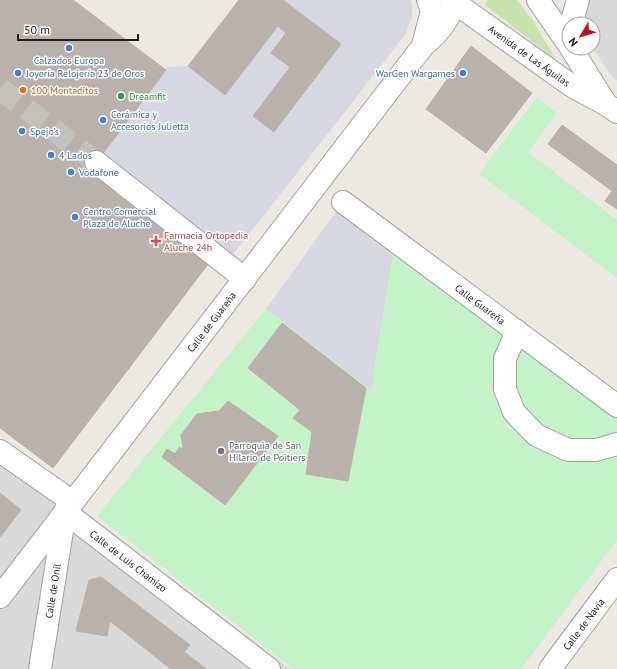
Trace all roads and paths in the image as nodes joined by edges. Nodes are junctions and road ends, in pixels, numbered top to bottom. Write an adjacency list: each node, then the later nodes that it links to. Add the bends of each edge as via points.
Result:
1 (428, 0): 7 (street, Calle de Guareña, via 432,11)
2 (538, 0): 6 (street, Avenida de Las Águilas)
3 (578, 0): 5 (street)
4 (455, 1): 7 (street, Calle de Guareña, via 448,19); 9 (street, Avenida de Las Águilas, via 572,86)
5 (575, 16)
6 (561, 28)
7 (423, 46): 12 (street, Calle de Guareña)
8 (580, 56): 9 (street, Avenida de Las Águilas)
9 (612, 108)
10 (96, 162): 12 (street)
11 (343, 202): 13 (street, Calle Guareña)
12 (244, 279): 17 (street, Calle de Guareña)
13 (517, 331): 14 (street, Calle Guareña); 15 (street, via 505,359 505,389 514,412 536,435 568,450 596,450)
14 (617, 406)
15 (617, 444)
16 (0, 451): 17 (street, via 70,500)
17 (65, 512): 19 (street, Calle de Guareña); 20 (street, Calle de Onil); 21 (street, Calle de Luis Chamizo)
18 (617, 579): 22 (street, Calle de Navia)
19 (0, 597)
20 (40, 669)
21 (269, 669)
22 (550, 669)

